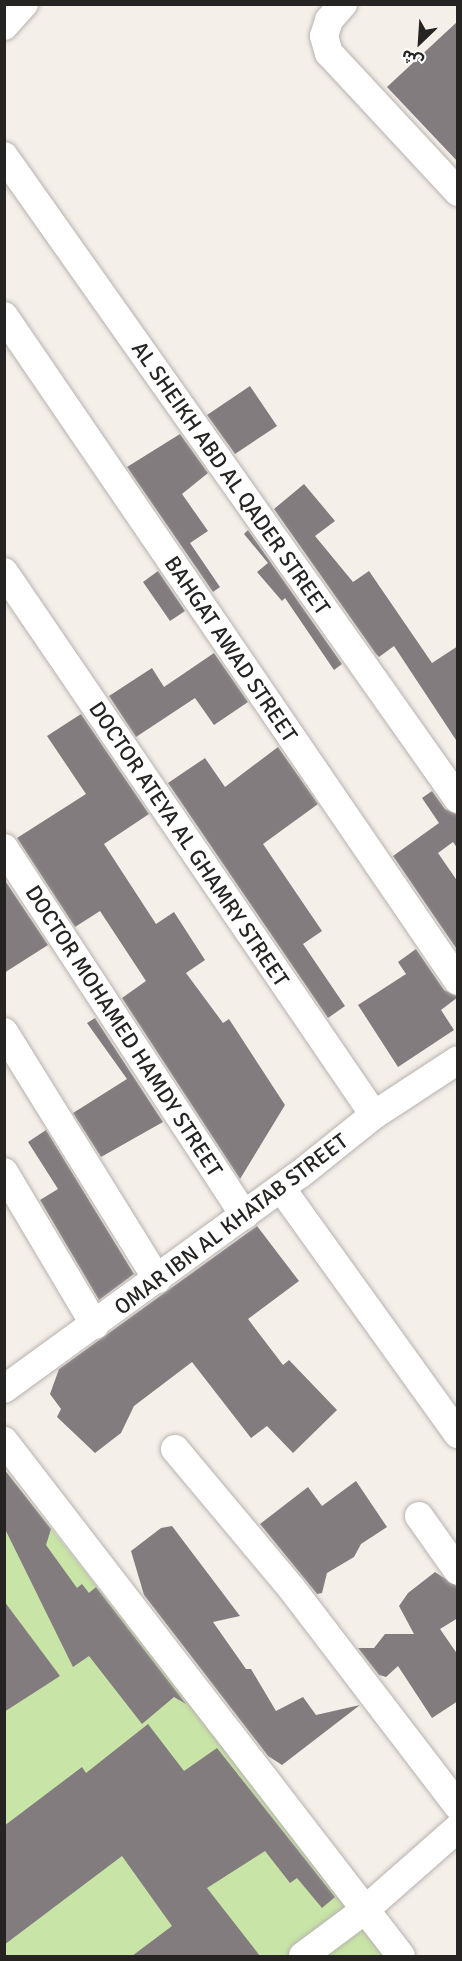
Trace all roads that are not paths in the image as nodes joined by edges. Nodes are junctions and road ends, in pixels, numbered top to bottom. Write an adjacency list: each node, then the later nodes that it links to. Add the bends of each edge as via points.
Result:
1 (24, 4): 3 (street)
2 (343, 4): 5 (street, via 329,20 324,36 329,53)
3 (4, 26)
4 (4, 156): 8 (street, AL SHEIKH ABD AL QADER STREET)
5 (458, 192)
6 (4, 316): 10 (street, BAHGAT AWAD STREET)
7 (4, 572): 13 (street, DOCTOR ATEYA AL GHAMRY STREET)
8 (458, 799)
9 (4, 848): 16 (street, DOCTOR MOHAMED HAMDY STREET)
10 (458, 981)
11 (4, 1032): 17 (street)
12 (458, 1060): 13 (street, OMAR IBN AL KHATAB STREET)
13 (374, 1115): 15 (street, OMAR IBN AL KHATAB STREET)
14 (4, 1172): 18 (street)
15 (281, 1188): 16 (street, OMAR IBN AL KHATAB STREET); 20 (street)
16 (244, 1215): 17 (street, OMAR IBN AL KHATAB STREET)
17 (157, 1279): 18 (street, OMAR IBN AL KHATAB STREET)
18 (95, 1324): 19 (street, OMAR IBN AL KHATAB STREET)
19 (4, 1389)
20 (458, 1434)
21 (4, 1441): 27 (street)
22 (175, 1449): 25 (street, via 292,1589)
23 (419, 1516): 24 (street)
24 (458, 1571)
25 (458, 1806)
26 (458, 1828): 27 (street)
27 (366, 1910): 28 (street); 29 (street)
28 (303, 1956)
29 (401, 1956)

